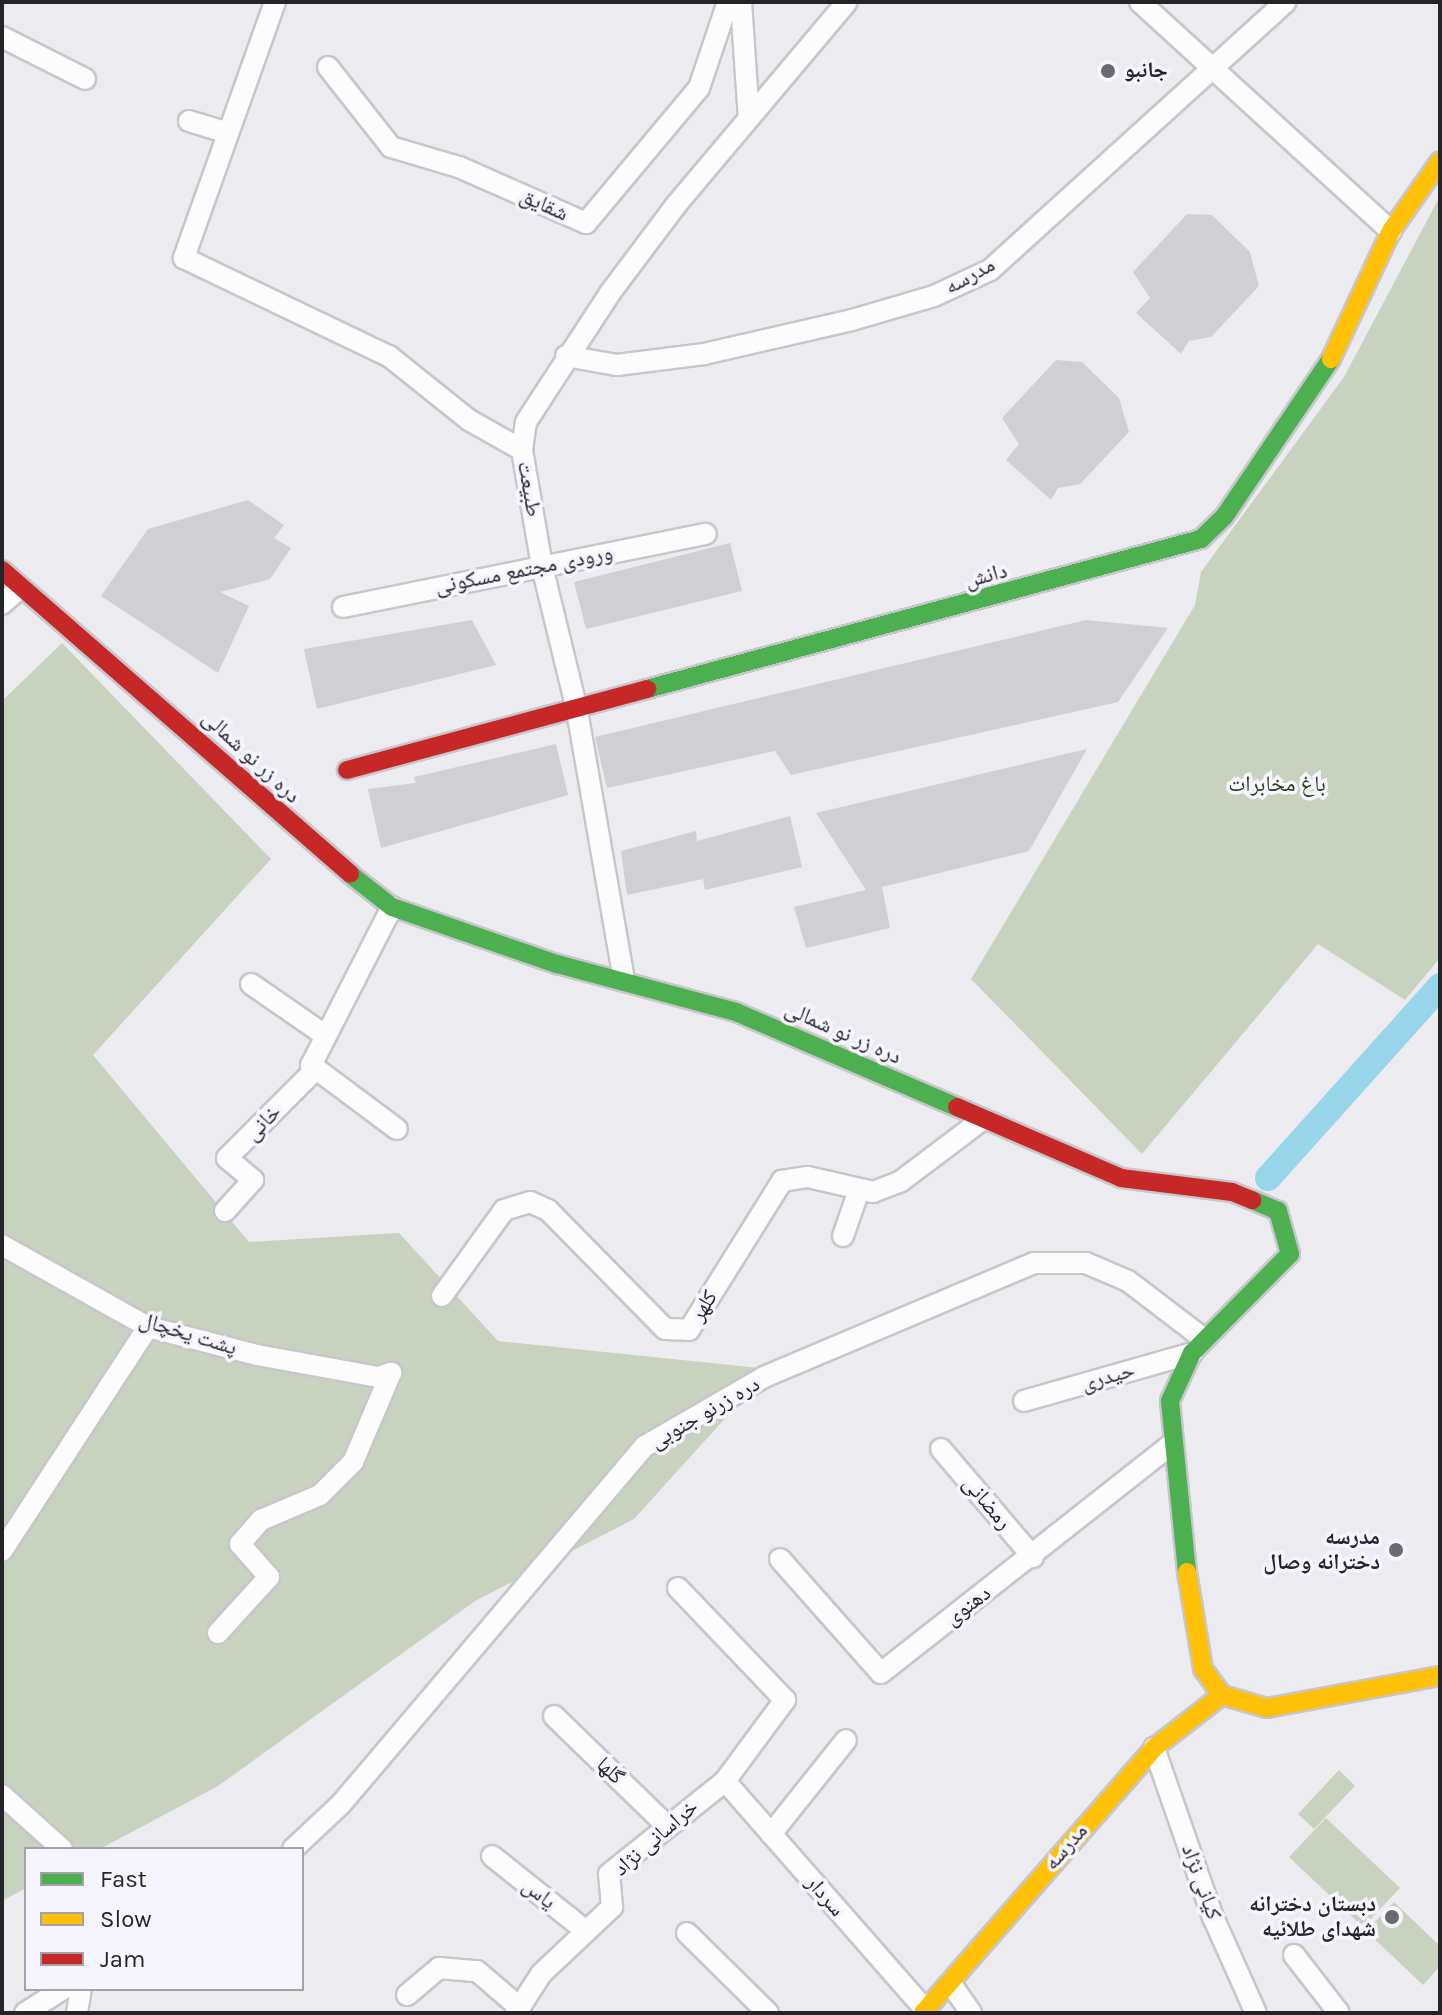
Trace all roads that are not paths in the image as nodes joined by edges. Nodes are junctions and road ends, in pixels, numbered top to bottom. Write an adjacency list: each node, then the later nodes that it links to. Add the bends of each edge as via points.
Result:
1 (275, 2): 13 (street)
2 (728, 2): 8 (street, شقایق, via 699,88 586,223 459,167 391,147)
3 (741, 2): 11 (street)
4 (847, 2): 11 (street, طبیعت)
5 (1140, 2): 9 (street)
6 (1286, 2): 9 (street, مدرسه)
7 (2, 37): 10 (street)
8 (328, 67)
9 (1214, 69): 15 (street); 16 (street, مدرسه, via 990,270 934,296 704,354 617,365)
10 (85, 79)
11 (749, 118): 16 (street, طبیعت, via 676,205)
12 (189, 121): 13 (street)
13 (225, 132): 17 (street, via 184,258 389,356 469,420)
14 (1440, 161): 15 (street, دانش)
15 (1391, 231): 24 (street, دانش, via 1368,291 1315,388 1224,517 1201,539)
16 (566, 356): 17 (street, طبیعت, via 535,401)
17 (522, 450): 19 (street, طبیعت)
18 (706, 534): 19 (street, ورودی مجتمع مسکونی)
19 (542, 566): 23 (street, ورودی مجتمع مسکونی); 24 (street, طبیعت)
20 (2, 570): 21 (street, دره زر نو شمالی)
21 (20, 588): 22 (street); 26 (street, دره زر نو شمالی)
22 (2, 604)
23 (343, 607)
24 (577, 710): 25 (street, دانش); 27 (street, طبیعت)
25 (347, 770)
26 (392, 907): 27 (street, دره زر نو شمالی, via 469,936); 29 (street, خانی)
27 (624, 980): 31 (street, دره زر نو شمالی, via 736,1012)
28 (251, 984): 29 (street)
29 (326, 1036): 30 (street, خانی, via 311,1065)
30 (316, 1069): 32 (street); 34 (street, خانی, via 227,1158 253,1180)
31 (982, 1120): 33 (street, کلهر, via 901,1181); 39 (street, دره زر نو شمالی, via 1121,1178 1232,1192 1278,1211 1290,1254)
32 (397, 1129)
33 (859, 1190): 35 (street); 37 (street, کلهر, via 808,1177 782,1181 689,1330 665,1329 548,1210 530,1202 504,1210)
34 (225, 1211)
35 (843, 1236)
36 (2, 1245): 38 (street, پشت یخچال)
37 (442, 1296)
38 (148, 1327): 43 (street); 47 (street, پشت یخچال, via 257,1355 378,1377 391,1373 353,1462 320,1495 261,1520 240,1544 269,1577)
39 (1198, 1346): 40 (street, حیدری); 41 (street, دره زر نو شمالی, via 1170,1401); 58 (street, دره زرنو جنوبی, via 1128,1281 1086,1263 1034,1263 764,1377 645,1446 341,1804)
40 (1024, 1401)
41 (1172, 1444): 44 (street, دهنوی); 49 (street, دره زر نو شمالی, via 1176,1509 1203,1669)
42 (941, 1449): 44 (street, رمضانی)
43 (2, 1551)
44 (1033, 1557): 45 (street, دهنوی, via 881,1673)
45 (780, 1559)
46 (678, 1588): 53 (street, via 785,1700)
47 (218, 1633)
48 (1440, 1676): 49 (street, via 1267,1708)
49 (1222, 1695): 52 (street, مدرسه)
50 (554, 1716): 55 (street, گلها)
51 (846, 1740): 56 (street)
52 (1154, 1748): 63 (street, مدرسه); 73 (street, کیانی نژاد, via 1213,1917)
53 (725, 1781): 55 (street, خراسانی نژاد); 56 (street, سردار)
54 (2, 1795): 57 (street)
55 (667, 1826): 60 (street, خراسانی نژاد, via 609,1874 612,1907)
56 (771, 1834): 68 (street, سردار)
57 (60, 1847)
58 (295, 1847)
59 (492, 1856): 60 (street, یاس)
60 (586, 1931): 67 (street, خراسانی نژاد, via 541,1974)
61 (687, 1933): 71 (street)
62 (1294, 1955): 74 (street)
63 (951, 1984): 68 (street, مدرسه); 72 (street)
64 (60, 1991): 69 (street)
65 (81, 1991): 70 (street)
66 (407, 1995): 67 (street, via 439,1968 477,1971)
67 (518, 2010)
68 (924, 2012)
69 (25, 2013)
70 (77, 2013)
71 (768, 2013)
72 (971, 2013)
73 (1256, 2013)
74 (1339, 2013)

